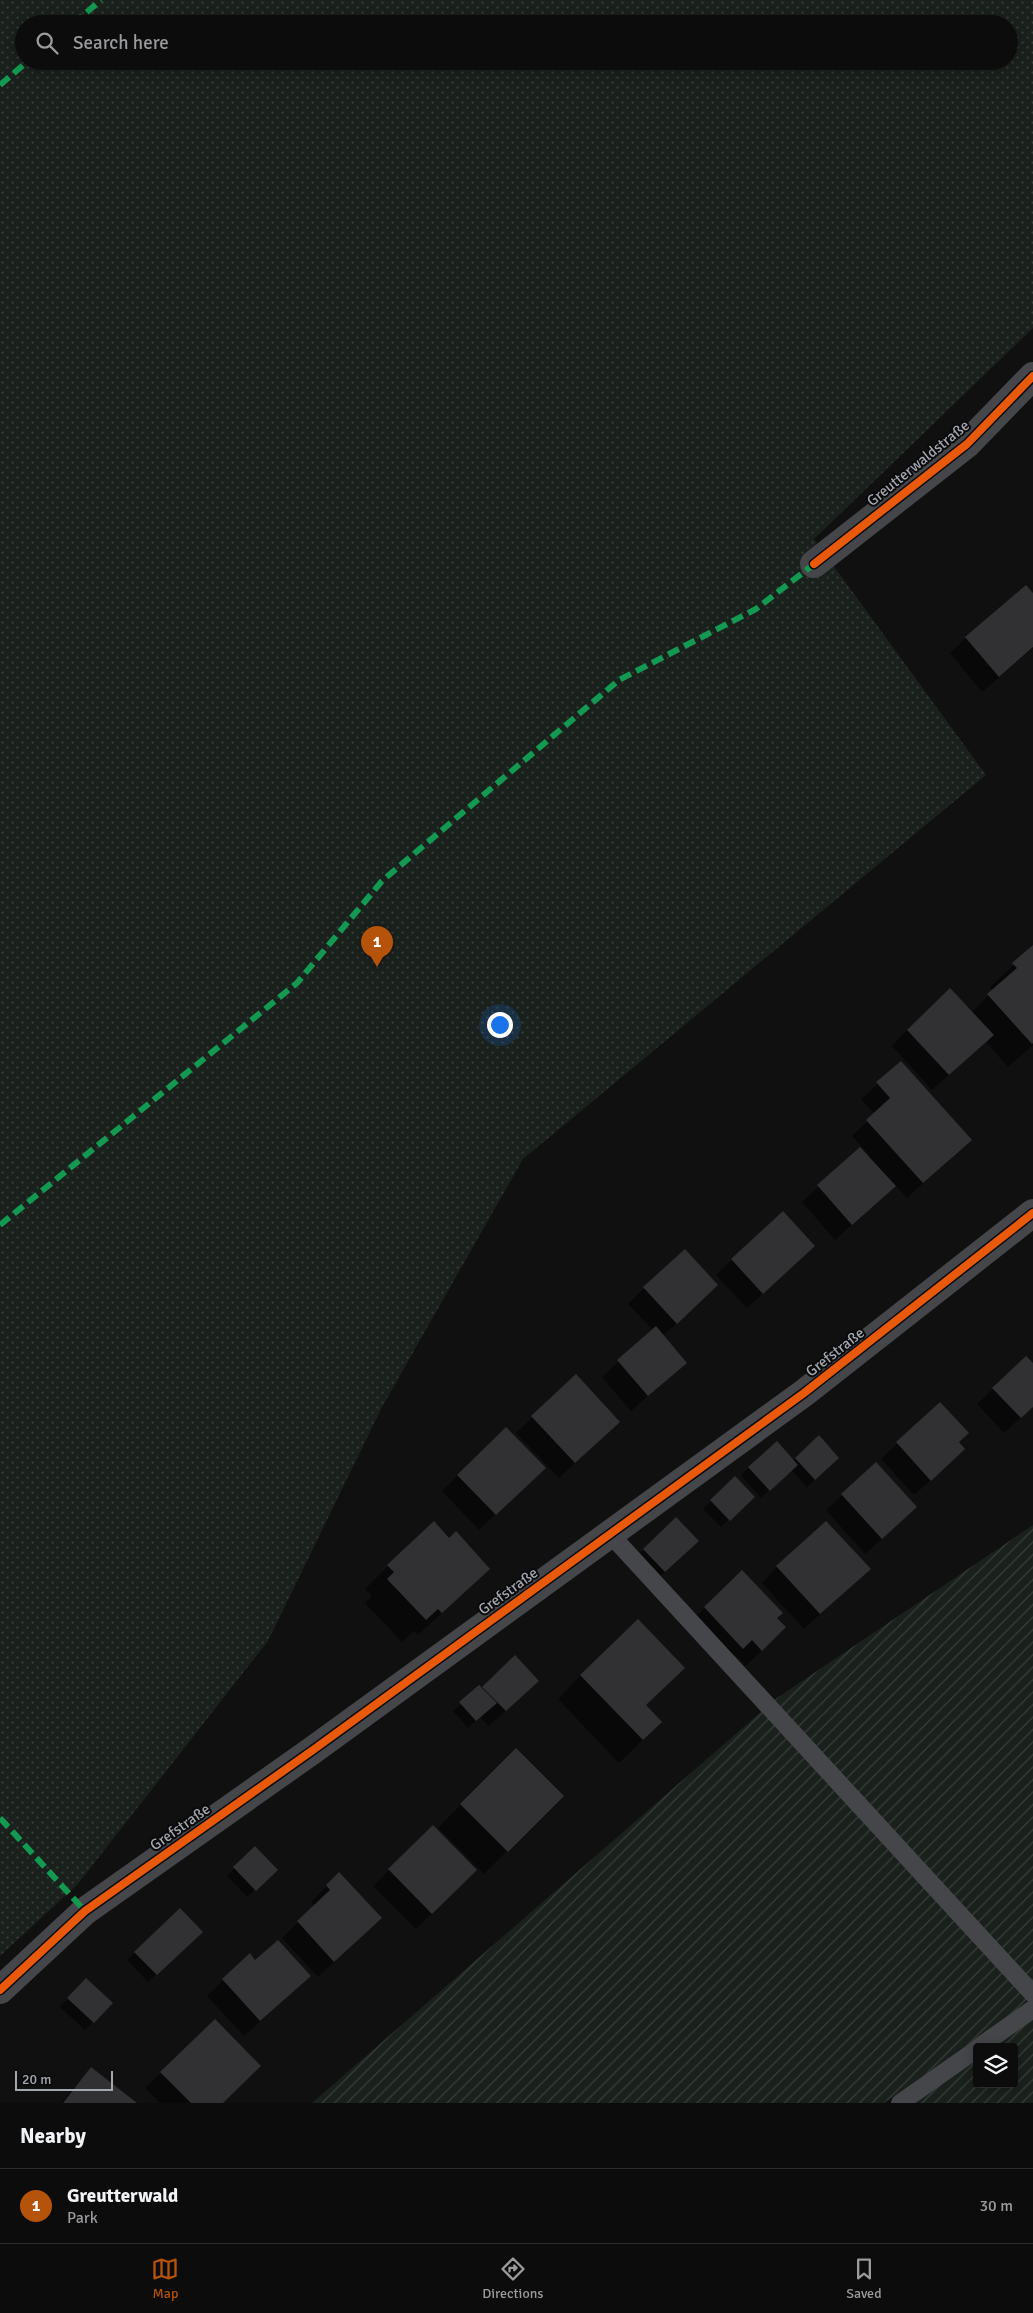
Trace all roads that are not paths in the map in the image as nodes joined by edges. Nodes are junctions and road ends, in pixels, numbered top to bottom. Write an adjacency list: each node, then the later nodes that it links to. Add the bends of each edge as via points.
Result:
1 (1033, 376): 2 (street, Greutterwaldstraße, via 967,444)
2 (814, 564)
3 (1033, 1213): 4 (street, Grefstraße, via 804,1393)
4 (610, 1534): 5 (street, Grefstraße, via 85,1911); 6 (lane)
5 (0, 1990)
6 (1033, 1994)
7 (1033, 2009): 8 (lane)
8 (985, 2043)
9 (973, 2052): 10 (lane)
10 (900, 2103)

